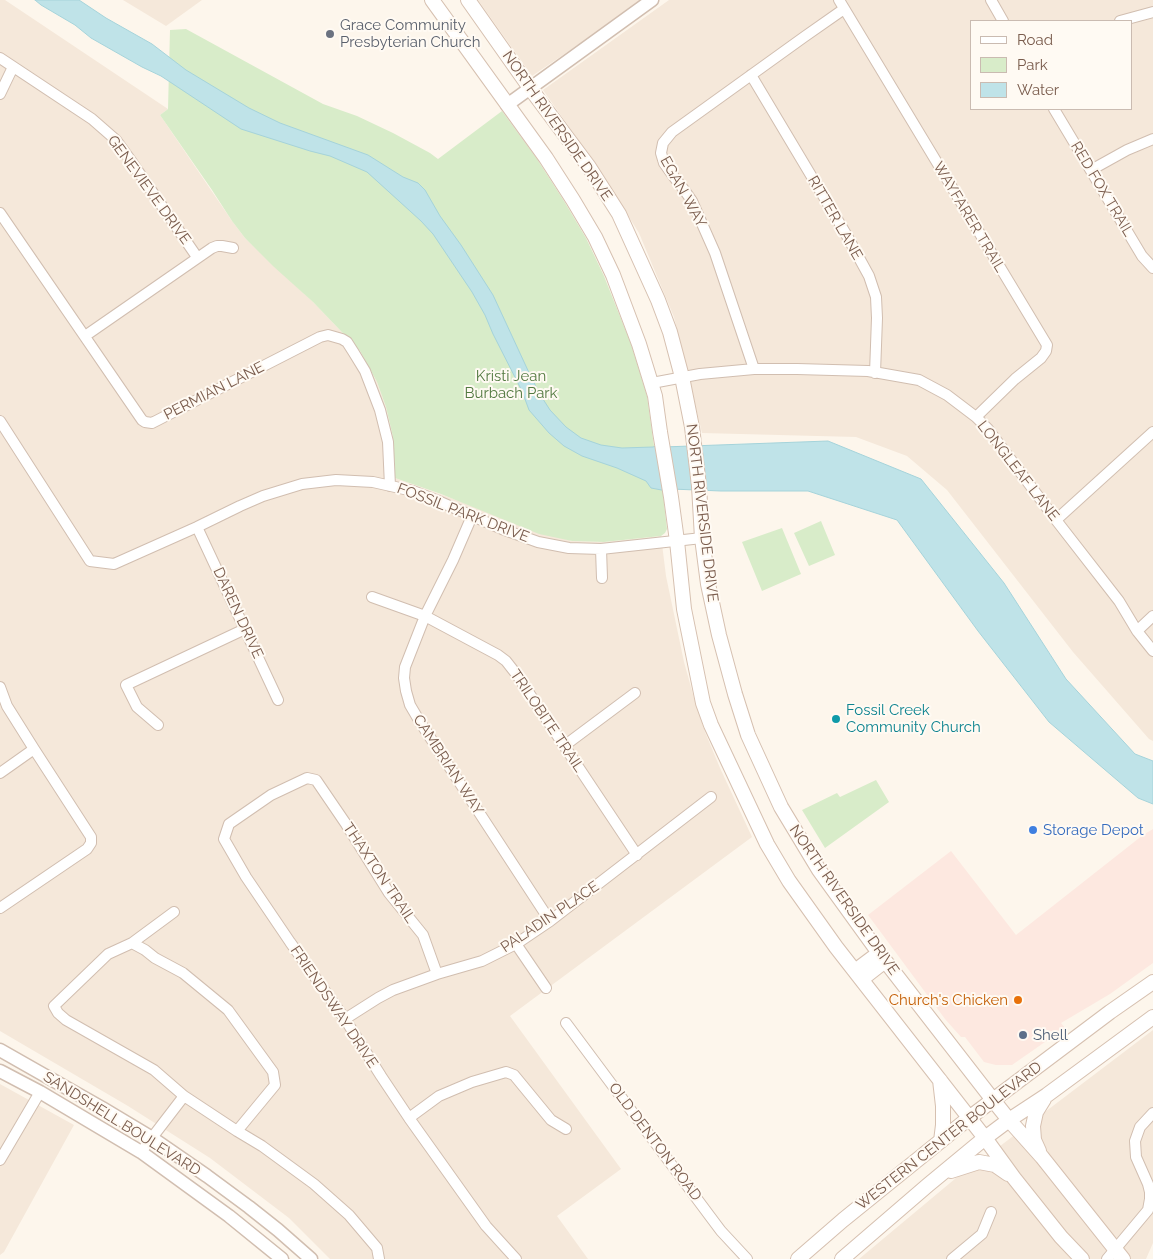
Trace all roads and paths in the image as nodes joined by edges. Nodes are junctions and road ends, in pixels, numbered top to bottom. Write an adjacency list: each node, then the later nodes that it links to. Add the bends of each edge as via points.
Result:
1 (432, 0): 14 (main road, NORTH RIVERSIDE DRIVE)
2 (468, 0): 12 (main road, NORTH RIVERSIDE DRIVE)
3 (652, 0): 12 (street)
4 (991, 0): 7 (street)
5 (842, 5): 11 (street, EGAN WAY); 27 (street, WAYFARER TRAIL, via 1047,346 1041,358)
6 (1153, 12): 8 (street)
7 (1002, 20)
8 (1124, 20)
9 (0, 58): 10 (street, GENEVIEVE DRIVE)
10 (13, 67): 13 (street); 20 (street, GENEVIEVE DRIVE, via 92,119 112,136)
11 (751, 75): 23 (street, EGAN WAY, via 672,132 663,143 661,152 664,163 692,201 715,253); 24 (street, RITTER LANE, via 869,276 876,297)
12 (530, 88): 14 (street); 25 (main road, NORTH RIVERSIDE DRIVE, via 589,167 619,214 658,300)
13 (0, 94)
14 (507, 105): 26 (main road, NORTH RIVERSIDE DRIVE, via 557,175 595,238 613,275)
15 (1055, 110): 17 (street, RED FOX TRAIL)
16 (1153, 140): 17 (street)
17 (1091, 170): 21 (street, RED FOX TRAIL, via 1142,256)
18 (0, 213): 22 (street, PERMIAN LANE)
19 (234, 248): 20 (street, via 217,246)
20 (197, 257): 22 (street)
21 (1153, 268)
22 (85, 336): 30 (street, PERMIAN LANE, via 142,420 148,423 312,341 328,336 342,338 365,371 380,410 388,442)
23 (754, 369): 24 (street, LONGLEAF LANE); 25 (street, LONGLEAF LANE)
24 (875, 373): 27 (street, LONGLEAF LANE, via 919,380 948,394)
25 (682, 376): 26 (street, LONGLEAF LANE); 34 (main road, NORTH RIVERSIDE DRIVE, via 692,427)
26 (652, 382): 35 (main road, NORTH RIVERSIDE DRIVE)
27 (976, 417): 32 (street, LONGLEAF LANE)
28 (0, 421): 33 (street, FOSSIL PARK DRIVE, via 90,561 114,564)
29 (1153, 432): 32 (street)
30 (390, 486): 31 (street, FOSSIL PARK DRIVE, via 413,491); 33 (street, FOSSIL PARK DRIVE, via 353,480 302,484 240,506)
31 (472, 516): 36 (street, FOSSIL PARK DRIVE, via 538,542 569,548); 39 (street, CAMBRIAN WAY)
32 (1056, 520): 42 (street, LONGLEAF LANE)
33 (197, 527): 41 (street, DAREN DRIVE)
34 (702, 538): 35 (street, FOSSIL PARK DRIVE); 59 (main road, NORTH RIVERSIDE DRIVE, via 719,635 748,735 781,808 801,842)
35 (677, 541): 36 (street, FOSSIL PARK DRIVE); 61 (main road, NORTH RIVERSIDE DRIVE, via 684,609 703,703 711,725 767,844 800,896)
36 (601, 549): 37 (street)
37 (602, 578)
38 (372, 597): 39 (street, TRILOBITE TRAIL)
39 (425, 616): 48 (street, TRILOBITE TRAIL, via 506,661); 56 (street, CAMBRIAN WAY, via 405,667 410,705)
40 (1153, 616): 42 (street)
41 (245, 629): 46 (street, DAREN DRIVE); 47 (street, via 126,685 137,706)
42 (1138, 631): 43 (street, LONGLEAF LANE)
43 (1153, 651)
44 (0, 687): 49 (street, via 7,706)
45 (635, 693): 48 (street)
46 (278, 700)
47 (158, 725)
48 (564, 746): 53 (street, TRILOBITE TRAIL)
49 (34, 750): 50 (street); 54 (street, via 91,837 91,843 87,849)
50 (0, 772)
51 (311, 779): 60 (street, THAXTON TRAIL, via 316,780 346,824 389,894 423,935); 65 (street, FRIENDSWAY DRIVE, via 271,796 229,824 224,838 246,877)
52 (712, 798): 53 (street, PALADIN PLACE)
53 (637, 855): 56 (street, PALADIN PLACE)
54 (0, 908)
55 (174, 912): 57 (street)
56 (550, 921): 58 (street, PALADIN PLACE)
57 (132, 943): 72 (street, via 108,954 54,1006 66,1020 154,1070); 79 (street, via 183,972 228,1010 273,1072 275,1085)
58 (516, 944): 60 (street, PALADIN PLACE, via 482,961); 63 (street)
59 (882, 957): 61 (main road); 73 (main road, NORTH RIVERSIDE DRIVE)
60 (437, 974): 65 (street, PALADIN PLACE, via 393,990)
61 (859, 975): 69 (main road, NORTH RIVERSIDE DRIVE)
62 (1153, 982): 73 (main road, WESTERN CENTER BOULEVARD)
63 (546, 988)
64 (1153, 1017): 71 (main road, WESTERN CENTER BOULEVARD)
65 (345, 1019): 75 (street, FRIENDSWAY DRIVE)
66 (566, 1023): 94 (street, OLD DENTON ROAD)
67 (0, 1050): 80 (street, SANDSHELL BOULEVARD)
68 (0, 1071): 70 (street, SANDSHELL BOULEVARD)
69 (940, 1080): 76 (main road, NORTH RIVERSIDE DRIVE); 82 (main road, via 943,1106)
70 (40, 1092): 83 (street, SANDSHELL BOULEVARD); 85 (street)
71 (1047, 1095): 77 (main road, WESTERN CENTER BOULEVARD); 84 (main road, via 1036,1112 1033,1126 1034,1140)
72 (184, 1096): 79 (street); 80 (street)
73 (993, 1100): 76 (main road, WESTERN CENTER BOULEVARD); 77 (main road, NORTH RIVERSIDE DRIVE)
74 (1153, 1113): 89 (street, via 1140,1127 1135,1142 1136,1157 1150,1192 1148,1210)
75 (409, 1118): 78 (street, via 439,1096 506,1072 514,1075 551,1120); 93 (street, FRIENDSWAY DRIVE, via 486,1226)
76 (970, 1118): 81 (main road, NORTH RIVERSIDE DRIVE); 82 (main road, WESTERN CENTER BOULEVARD)
77 (1009, 1120): 81 (main road, WESTERN CENTER BOULEVARD); 84 (main road, NORTH RIVERSIDE DRIVE)
78 (566, 1129)
79 (237, 1131): 92 (street, via 314,1184 349,1215 377,1248)
80 (152, 1138): 83 (street); 91 (street, SANDSHELL BOULEVARD, via 249,1207)
81 (985, 1138): 86 (main road, WESTERN CENTER BOULEVARD); 87 (main road, NORTH RIVERSIDE DRIVE)
82 (941, 1140): 95 (main road, WESTERN CENTER BOULEVARD)
83 (141, 1152): 90 (street, SANDSHELL BOULEVARD, via 230,1216)
84 (1042, 1157): 89 (main road, NORTH RIVERSIDE DRIVE)
85 (0, 1160)
86 (943, 1173): 87 (main road, via 979,1162 996,1165); 96 (main road, WESTERN CENTER BOULEVARD)
87 (1014, 1178): 98 (main road, NORTH RIVERSIDE DRIVE)
88 (991, 1212): 97 (street, via 982,1234)
89 (1115, 1256)
90 (282, 1259)
91 (311, 1259)
92 (379, 1259)
93 (516, 1259)
94 (746, 1259)
95 (798, 1259)
96 (842, 1259)
97 (952, 1259)
98 (1082, 1259)

